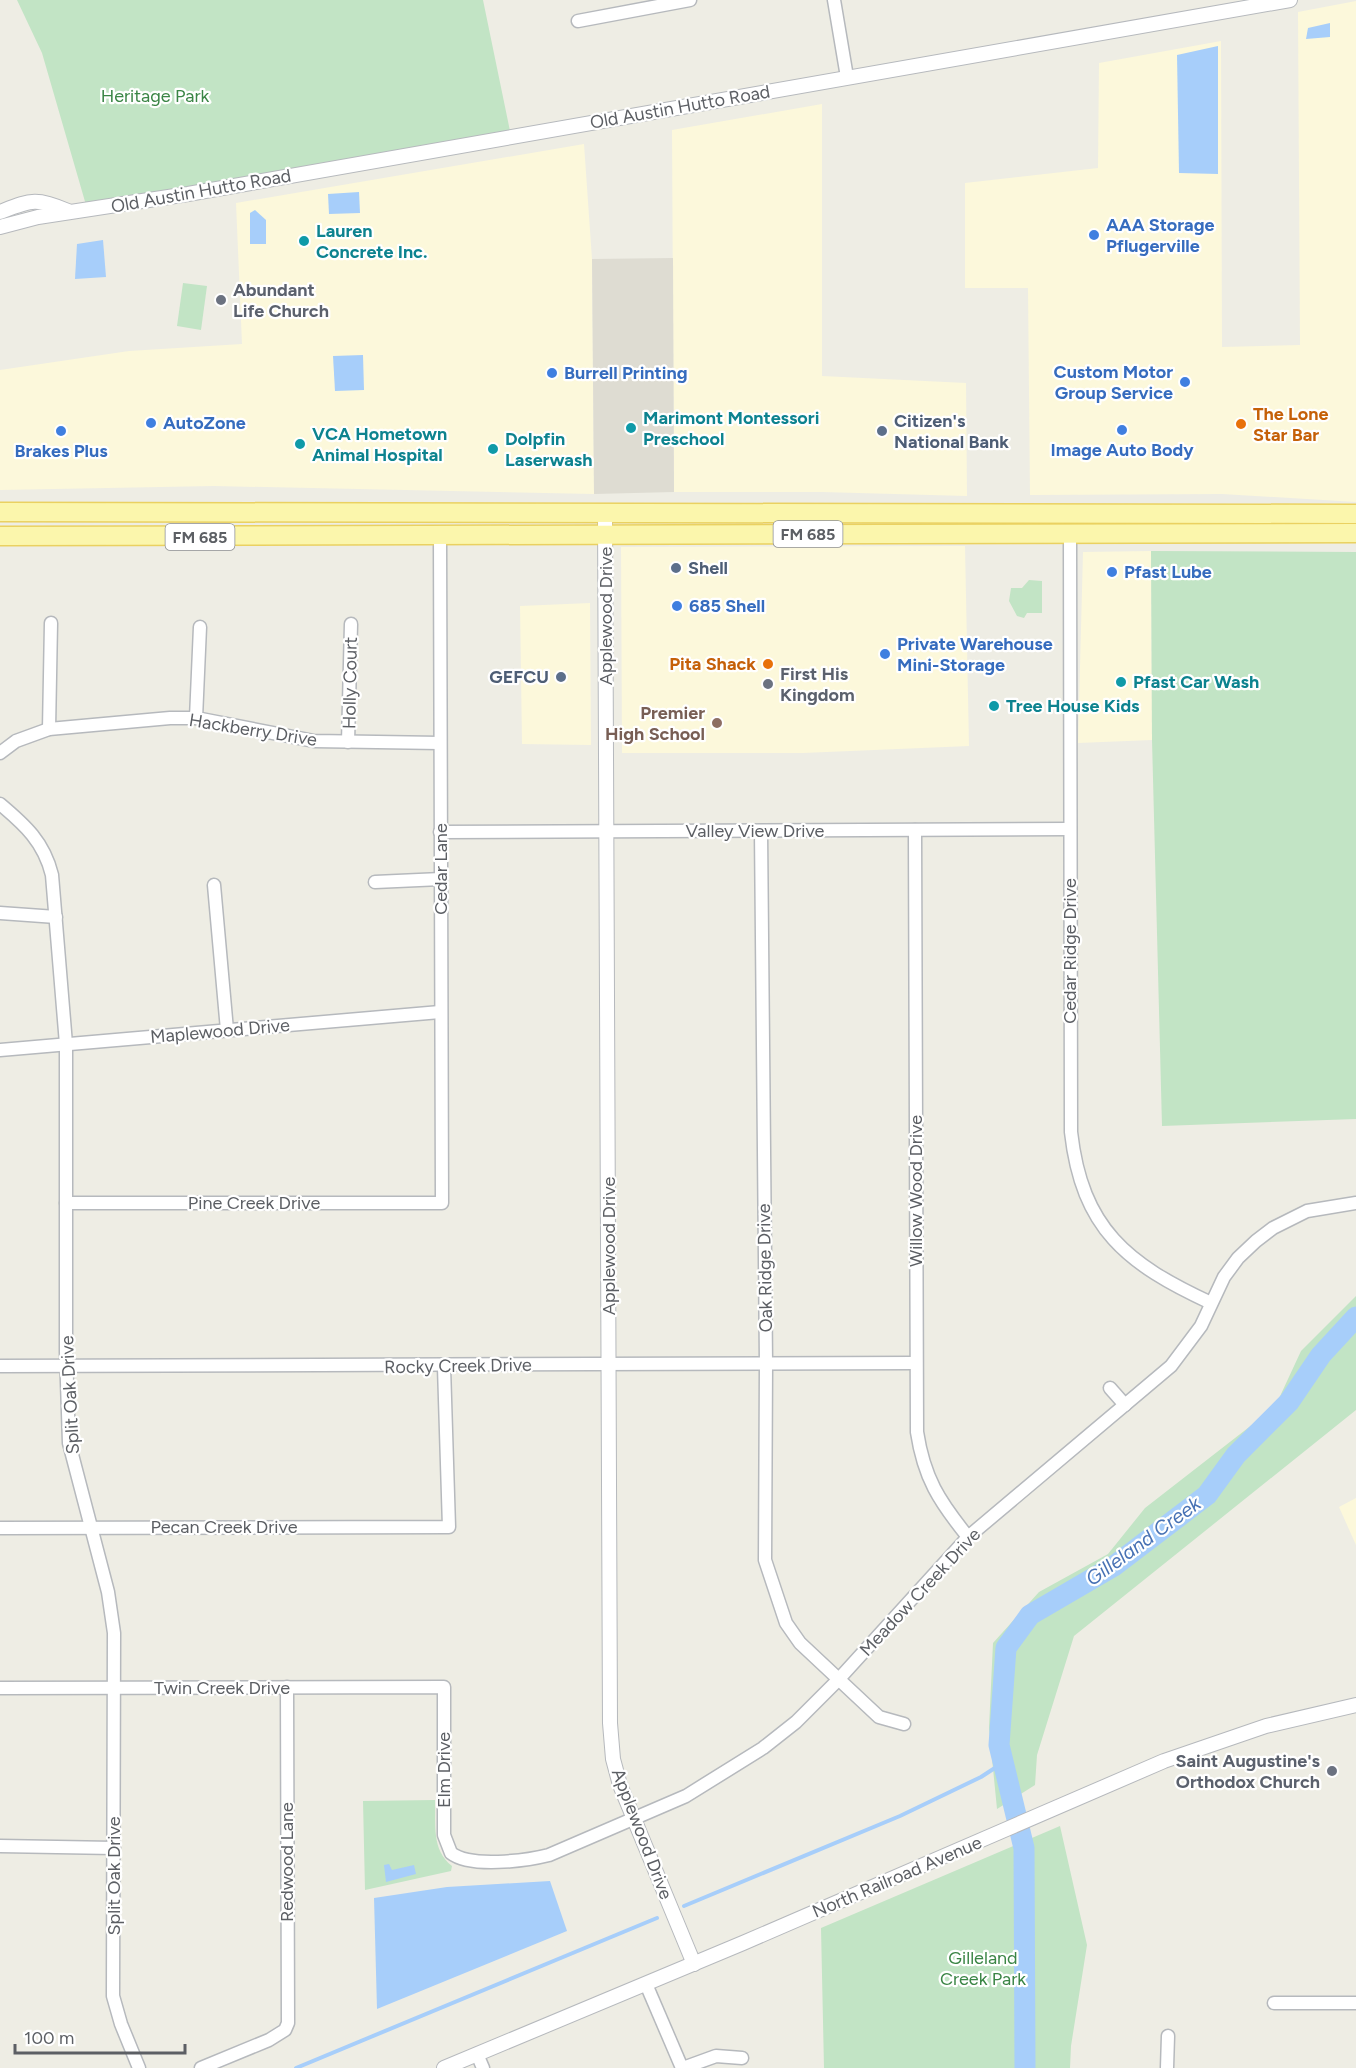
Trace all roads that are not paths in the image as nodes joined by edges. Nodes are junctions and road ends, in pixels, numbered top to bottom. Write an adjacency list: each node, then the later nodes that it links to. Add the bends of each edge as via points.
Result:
1 (690, 0): 4 (street)
2 (834, 0): 6 (street)
3 (1290, 0): 6 (street, Old Austin Hutto Road)
4 (672, 1): 5 (street)
5 (578, 21)
6 (847, 78): 8 (street, Old Austin Hutto Road)
7 (0, 212): 8 (street, via 43,200)
8 (69, 212): 9 (street, Old Austin Hutto Road)
9 (0, 227)
10 (0, 512): 11 (main road, FM 685)
11 (605, 512): 12 (main road, FM 685); 15 (street, Applewood Drive)
12 (1209, 513): 13 (main road, FM 685); 16 (street)
13 (1356, 514)
14 (1356, 533): 16 (main road, FM 685)
15 (606, 534): 17 (main road, FM 685); 19 (main road, FM 685); 33 (street, Applewood Drive)
16 (1208, 534): 17 (main road, FM 685)
17 (1070, 535): 29 (street, Cedar Ridge Drive)
18 (0, 536): 19 (main road, FM 685)
19 (440, 536): 26 (street, Cedar Lane)
20 (51, 623): 24 (street)
21 (351, 624): 25 (street, Holly Court)
22 (200, 627): 23 (street)
23 (196, 718): 24 (street, Hackberry Drive); 25 (street, Hackberry Drive, via 281,736)
24 (49, 729): 27 (street, Hackberry Drive, via 16,741)
25 (348, 742): 26 (street, Hackberry Drive)
26 (440, 743): 32 (street, Cedar Lane)
27 (0, 753)
28 (0, 804): 38 (street, Split Oak Drive, via 26,826 44,850 52,875)
29 (1070, 829): 30 (street, Valley View Drive); 46 (street, Cedar Ridge Drive, via 1071,1132 1077,1172 1085,1195 1116,1243 1142,1268)
30 (915, 830): 31 (street, Valley View Drive); 47 (street, Willow Wood Drive)
31 (761, 831): 33 (street, Valley View Drive); 49 (street, Oak Ridge Drive)
32 (440, 832): 33 (street, Valley View Drive); 34 (street, Cedar Lane)
33 (607, 832): 48 (street, Applewood Drive)
34 (441, 879): 35 (street); 39 (street, Cedar Lane)
35 (375, 882)
36 (214, 885): 40 (street)
37 (0, 913): 38 (street)
38 (56, 917): 41 (street, Split Oak Drive)
39 (440, 1012): 40 (street, Maplewood Drive); 44 (street, Cedar Lane)
40 (227, 1030): 41 (street, Maplewood Drive)
41 (66, 1044): 42 (street, Maplewood Drive); 43 (street, Split Oak Drive)
42 (0, 1050)
43 (66, 1203): 44 (street, Pine Creek Drive); 51 (street, Split Oak Drive)
44 (441, 1203)
45 (1356, 1203): 46 (street, Meadow Creek Drive, via 1307,1211 1273,1228 1238,1258)
46 (1211, 1303): 54 (street, Meadow Creek Drive, via 1192,1339 1171,1366)
47 (916, 1363): 49 (street, Rocky Creek Drive); 57 (street, Willow Wood Drive, via 921,1455 930,1485)
48 (609, 1364): 49 (street, Rocky Creek Drive); 52 (street, Rocky Creek Drive); 65 (street, Applewood Drive, via 610,1723 613,1759)
49 (766, 1364): 58 (street, Oak Ridge Drive, via 765,1560 786,1623 800,1643)
50 (0, 1366): 51 (street, Rocky Creek Drive)
51 (66, 1366): 52 (street, Rocky Creek Drive); 56 (street, Split Oak Drive, via 69,1443)
52 (444, 1367): 56 (street, Pecan Creek Drive, via 448,1527)
53 (1110, 1388): 54 (street)
54 (1125, 1405): 57 (street, Meadow Creek Drive)
55 (0, 1528): 56 (street, Pecan Creek Drive)
56 (91, 1528): 62 (street, Split Oak Drive, via 113,1616)
57 (968, 1537): 58 (street, Meadow Creek Drive)
58 (838, 1680): 64 (street, Oak Ridge Drive, via 879,1716); 65 (street, Meadow Creek Drive, via 763,1748 686,1796)
59 (287, 1687): 60 (street, Twin Creek Drive); 62 (street, Twin Creek Drive); 77 (street, Redwood Lane, via 288,2023 281,2034)
60 (444, 1687): 68 (street, Elm Drive, via 444,1835)
61 (0, 1688): 62 (street, Twin Creek Drive)
62 (114, 1689): 67 (street, Split Oak Drive)
63 (1356, 1706): 69 (street, North Railroad Avenue, via 1223,1739)
64 (904, 1724)
65 (634, 1820): 68 (street, Meadow Creek Drive, via 538,1858 466,1861); 69 (street, Applewood Drive)
66 (0, 1846): 67 (street)
67 (114, 1848): 76 (street, Split Oak Drive, via 113,1996)
68 (450, 1853)
69 (694, 1964): 70 (street, North Railroad Avenue)
70 (646, 1984): 74 (street, North Railroad Avenue); 80 (street)
71 (1274, 2002): 72 (street)
72 (1356, 2003)
73 (1168, 2036): 81 (street)
74 (477, 2054): 78 (street, North Railroad Avenue); 79 (street)
75 (741, 2058): 80 (street, via 716,2056)
76 (140, 2068)
77 (201, 2068)
78 (444, 2068)
79 (483, 2068)
80 (683, 2068)
81 (1167, 2068)

